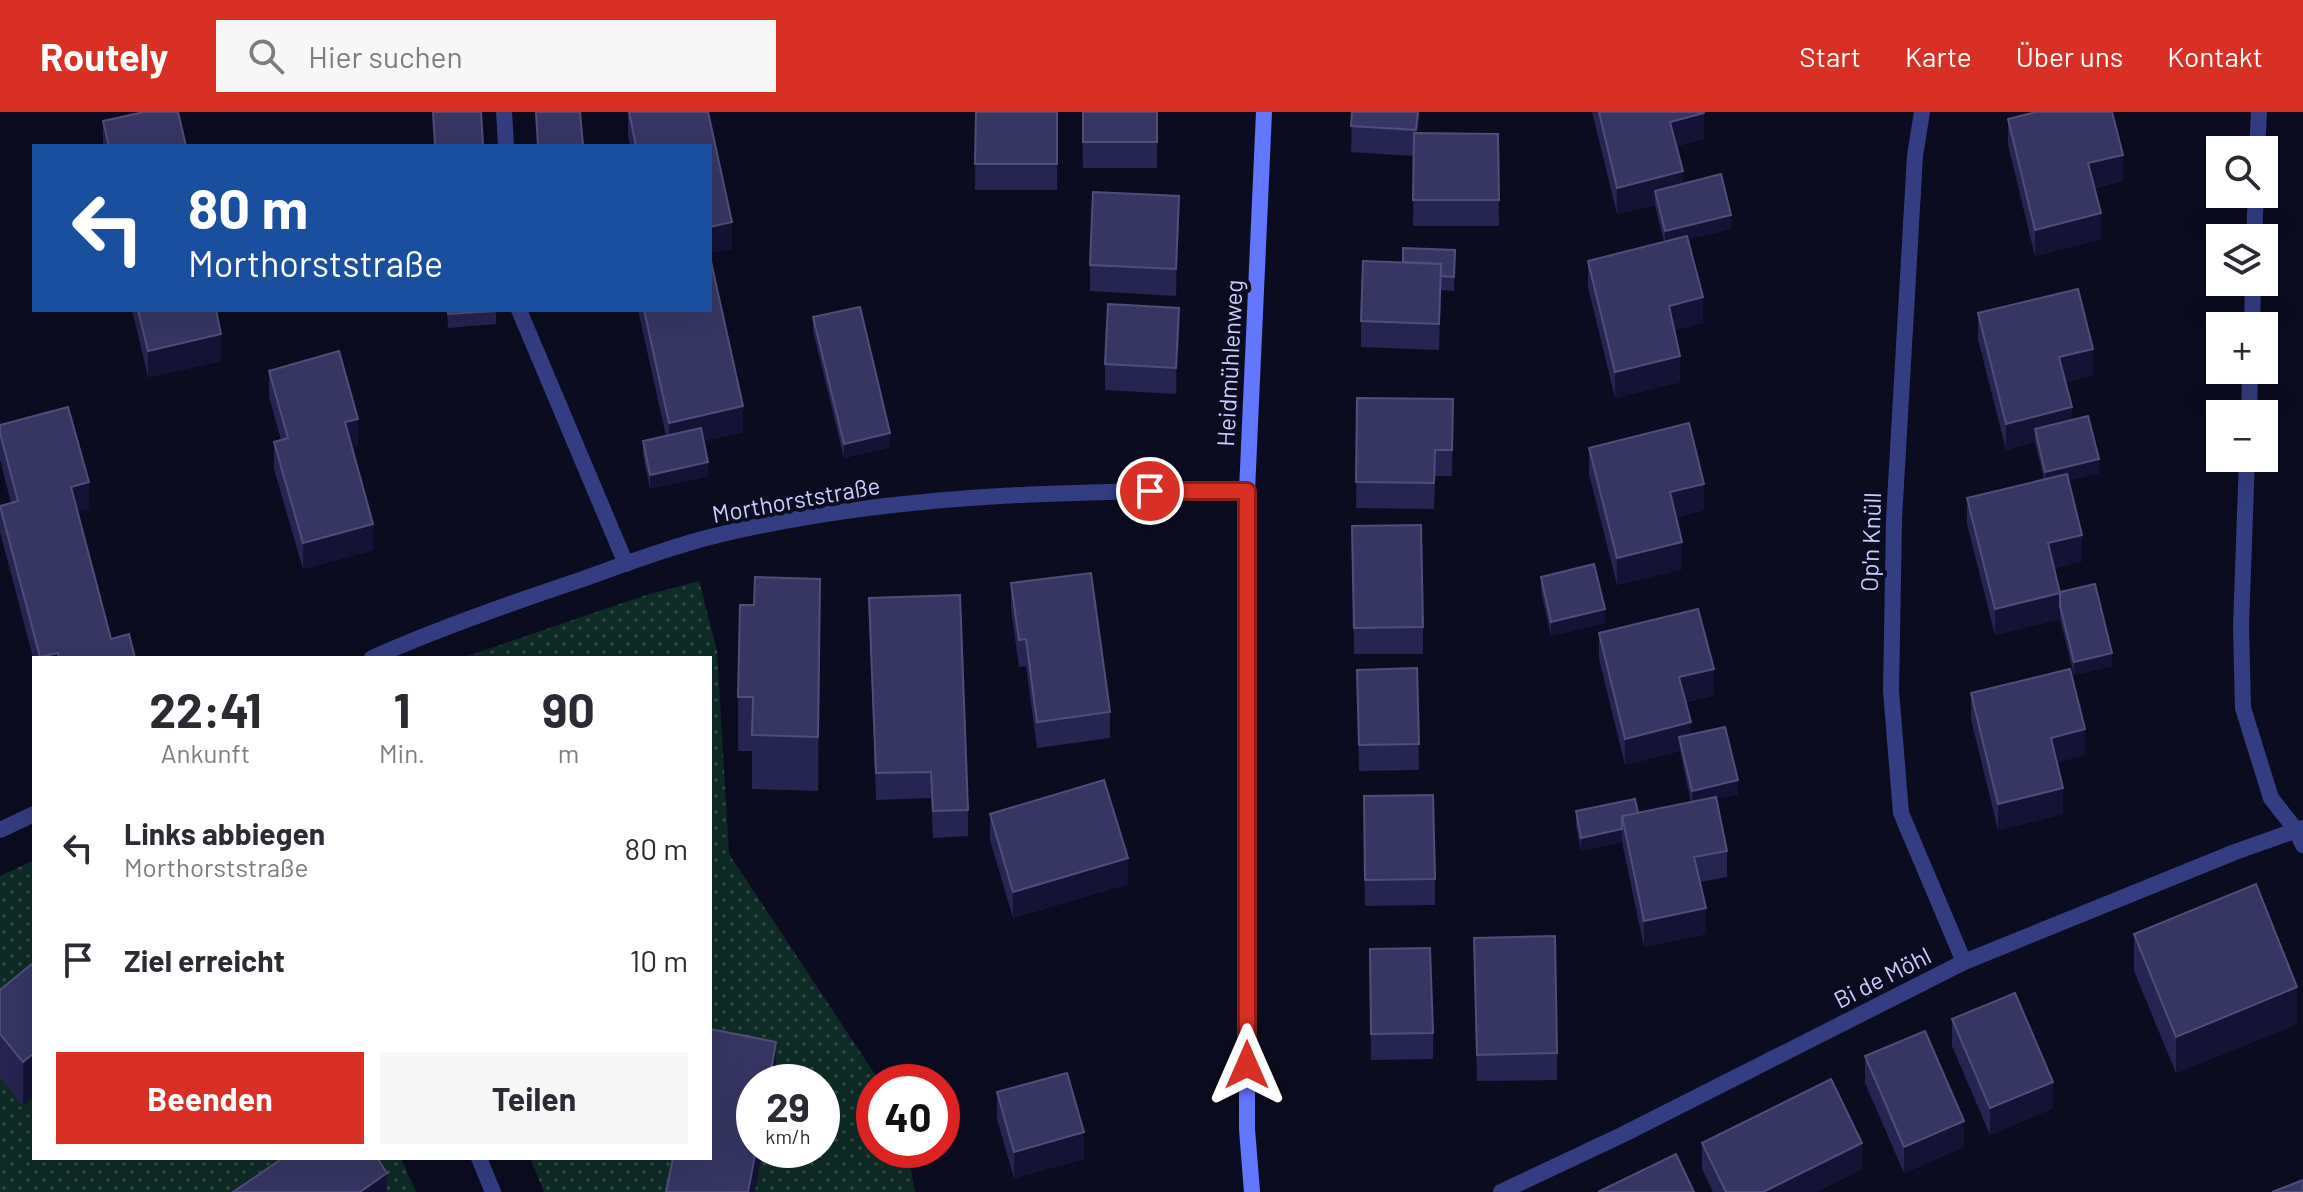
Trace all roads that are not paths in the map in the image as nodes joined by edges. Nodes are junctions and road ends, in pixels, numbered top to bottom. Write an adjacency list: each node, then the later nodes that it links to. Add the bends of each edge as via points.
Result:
1 (504, 112): 6 (street)
2 (1264, 112): 9 (street, Heidmühlenweg)
3 (1922, 112): 15 (street, Op'n Knüll, via 1894,503 1891,691 1901,813)
4 (2259, 112): 5 (street)
5 (2258, 136)
6 (506, 144)
7 (520, 312): 10 (street)
8 (2247, 472): 14 (street, Bi de Möhl, via 2243,708 2271,798)
9 (1247, 491): 10 (street, Morthorststraße, via 1087,492 830,514 709,537); 18 (street, Heidmühlenweg, via 1247,1129)
10 (626, 564): 11 (street, Morthorststraße, via 443,627)
11 (377, 656)
12 (32, 815): 13 (street)
13 (0, 830)
14 (2301, 834): 15 (street, Bi de Möhl)
15 (1964, 962): 19 (street, Bi de Möhl)
16 (480, 1160): 17 (street)
17 (493, 1192)
18 (1252, 1192)
19 (1501, 1192)

